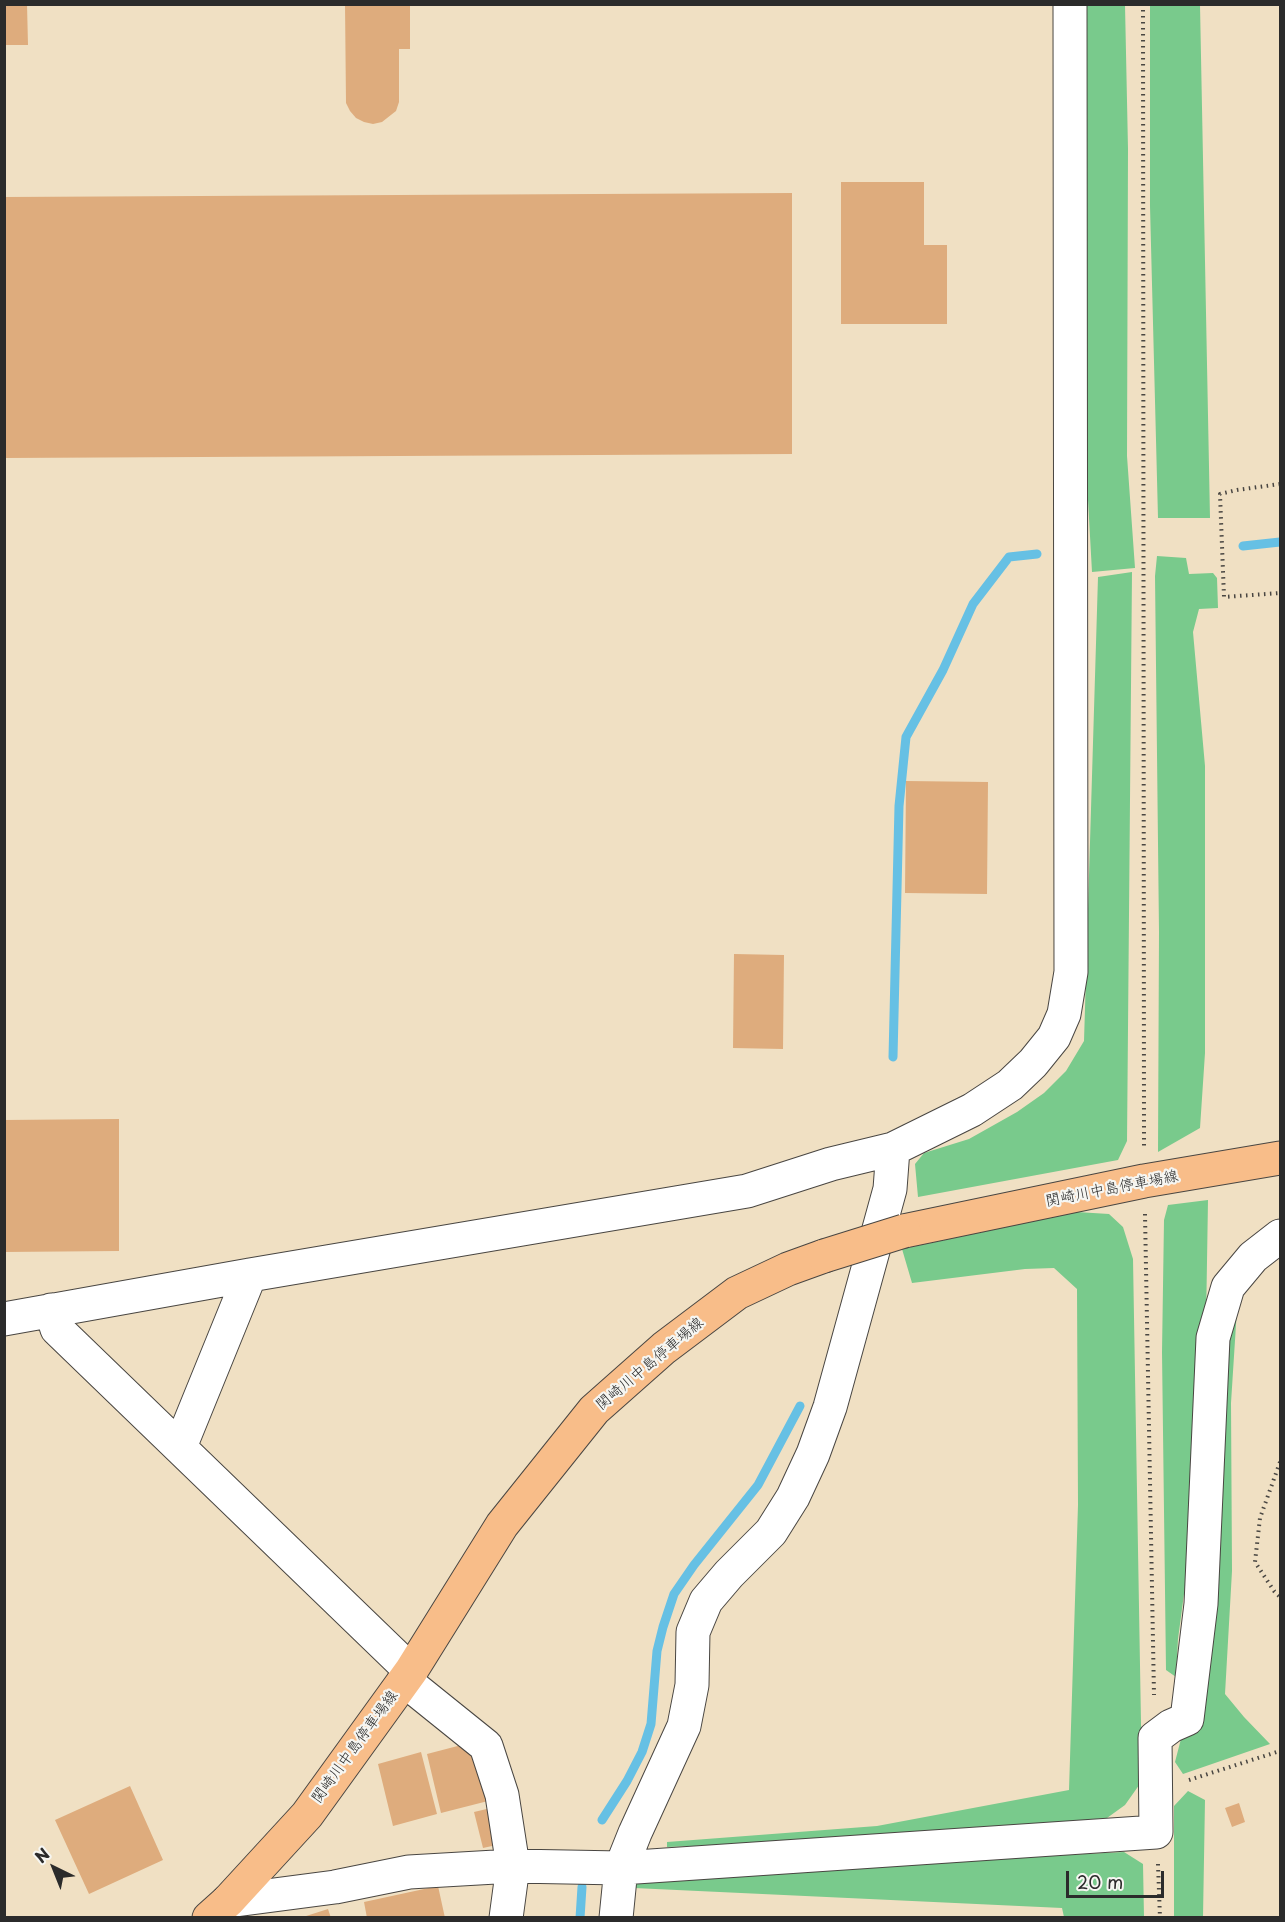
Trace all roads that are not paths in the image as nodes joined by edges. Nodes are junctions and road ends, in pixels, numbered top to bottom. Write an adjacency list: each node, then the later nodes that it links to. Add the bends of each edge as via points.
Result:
1 (1070, 4): 2 (street, via 1071,972 1064,1014 1054,1037 1033,1063 1010,1085 972,1110)
2 (893, 1149): 5 (street, via 747,1191); 11 (street, via 891,1189 813,1454 771,1532 706,1600 693,1632 692,1685 684,1726)
3 (1281, 1158): 9 (main road, 関崎川中島停車場線, bridge, via 904,1231 788,1269 737,1293 664,1348 594,1410 502,1524)
4 (1281, 1236): 11 (street, via 1253,1257 1228,1287 1213,1338 1201,1604 1187,1719 1155,1738 1156,1832)
5 (249, 1275): 6 (street); 8 (street)
6 (51, 1310): 7 (street); 8 (street, via 57,1329)
7 (4, 1319)
8 (180, 1447): 9 (street)
9 (407, 1676): 10 (street, via 486,1746 502,1795); 12 (main road, 関崎川中島停車場線, via 306,1815)
10 (513, 1866): 11 (street); 12 (street, via 409,1872); 13 (street)
11 (621, 1868): 14 (street)
12 (218, 1909)
13 (506, 1917)
14 (616, 1917)

